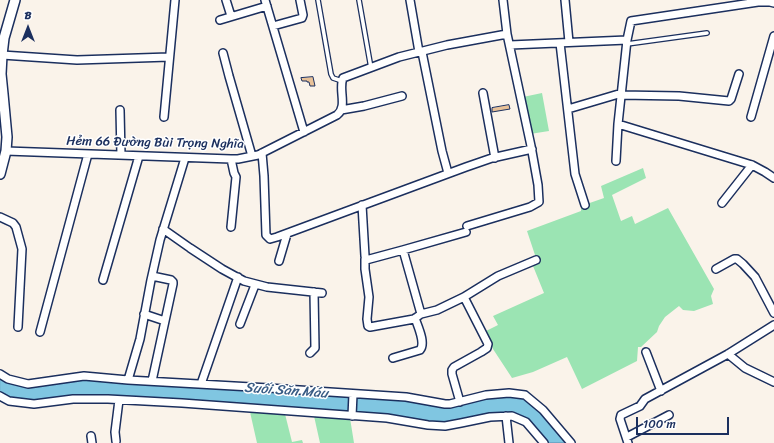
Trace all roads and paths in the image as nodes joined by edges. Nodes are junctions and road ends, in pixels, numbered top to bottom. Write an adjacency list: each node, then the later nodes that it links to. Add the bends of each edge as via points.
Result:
1 (15, 0): 18 (street)
2 (174, 0): 26 (street)
3 (226, 0): 12 (street)
4 (300, 0): 14 (street, via 302,18)
5 (318, 0): 29 (lane, via 331,74 333,78)
6 (359, 0): 27 (lane)
7 (410, 0): 23 (street)
8 (503, 0): 16 (street)
9 (565, 0): 19 (street)
10 (771, 2): 20 (street, via 632,20)
11 (266, 3): 12 (street); 14 (street)
12 (231, 16): 13 (street)
13 (220, 20)
14 (273, 26): 40 (street)
15 (707, 33): 20 (lane)
16 (507, 34): 22 (street); 23 (street)
17 (774, 36): 38 (street)
18 (2, 38): 25 (street)
19 (569, 42): 20 (street); 21 (street)
20 (626, 42): 31 (street)
21 (560, 43): 22 (street); 34 (street)
22 (510, 46): 41 (street)
23 (421, 52): 27 (street); 53 (street)
24 (223, 53): 47 (street)
25 (2, 55): 26 (street, via 78,60); 33 (street)
26 (170, 57): 37 (street)
27 (371, 68): 29 (street, via 343,78)
28 (739, 74): 31 (street, via 729,101)
29 (342, 81): 36 (street)
30 (483, 93): 49 (street)
31 (621, 94): 34 (street); 39 (street)
32 (402, 96): 36 (street)
33 (1, 97): 42 (street, via 7,138)
34 (568, 109): 58 (street, via 575,174)
35 (120, 110): 45 (street)
36 (341, 110): 40 (street, Hẻm 66 Đường Bùi Trọng Nghĩa, via 337,115)
37 (164, 116)
38 (751, 117)
39 (618, 124): 51 (street); 52 (street)
40 (304, 132): 43 (street, Hẻm 66 Đường Bùi Trọng Nghĩa)
41 (532, 149): 49 (street); 63 (street, via 539,202)
42 (4, 150): 44 (street, Hẻm 66 Đường Bùi Trọng Nghĩa); 54 (street)
43 (262, 153): 47 (street, Hẻm 66 Đường Bùi Trọng Nghĩa); 62 (street, via 266,235 270,238)
44 (88, 154): 45 (street, Hẻm 66 Đường Bùi Trọng Nghĩa); 82 (street)
45 (121, 155): 46 (street, Hẻm 66 Đường Bùi Trọng Nghĩa)
46 (139, 156): 48 (street, Hẻm 66 Đường Bùi Trọng Nghĩa); 70 (street)
47 (252, 156): 50 (street, Hẻm 66 Đường Bùi Trọng Nghĩa)
48 (185, 158): 50 (street, Hẻm 66 Đường Bùi Trọng Nghĩa); 61 (street)
49 (495, 158): 53 (street)
50 (231, 159): 60 (street, via 236,177)
51 (616, 161)
52 (752, 165): 55 (street); 56 (street)
53 (448, 173): 57 (street)
54 (0, 174)
55 (774, 178)
56 (722, 203)
57 (362, 205): 62 (street); 64 (street)
58 (585, 205)
59 (0, 217): 81 (street, via 16,227 22,249)
60 (230, 228)
61 (163, 229): 68 (street); 69 (street)
62 (287, 234): 66 (street)
63 (404, 250): 64 (street); 77 (street)
64 (365, 259): 77 (street, via 369,297 368,326 392,324)
65 (536, 260): 74 (street, via 498,276)
66 (279, 262)
67 (716, 269): 75 (street, via 737,259 755,277)
68 (152, 276): 76 (street); 78 (street, via 173,282)
69 (238, 277): 71 (street); 91 (street)
70 (103, 280)
71 (255, 285): 72 (street); 79 (street)
72 (314, 292): 73 (street); 84 (street, via 315,348)
73 (322, 293)
74 (464, 297): 77 (street); 96 (street, via 488,344 487,348 452,370)
75 (774, 313)
76 (144, 314): 78 (street); 88 (street, via 140,339)
77 (418, 316): 86 (street, via 422,347 420,350)
78 (165, 321): 89 (street)
79 (240, 324)
80 (774, 325): 85 (street)
81 (18, 327)
82 (40, 332)
83 (646, 352): 92 (street)
84 (310, 353)
85 (728, 354): 90 (street, via 745,368); 92 (street)
86 (393, 358)
87 (0, 374): 88 (street, via 8,379 28,384 84,376)
88 (128, 380): 89 (street)
89 (152, 381): 91 (street)
90 (774, 382)
91 (201, 384): 93 (street)
92 (661, 391): 100 (street, via 644,399 640,406 621,415 620,419)
93 (353, 394): 96 (street, via 406,397 445,404); 98 (street)
94 (0, 396): 95 (street, via 9,401 34,404 73,399)
95 (119, 400): 98 (street); 101 (street)
96 (460, 402): 104 (street, via 486,395 525,395 543,410)
97 (669, 415): 100 (street)
98 (352, 416): 99 (street, via 445,426)
99 (506, 416): 102 (street); 103 (street, via 526,422)
100 (628, 440)
101 (116, 441)
102 (509, 443)
103 (544, 443)
104 (571, 443)

